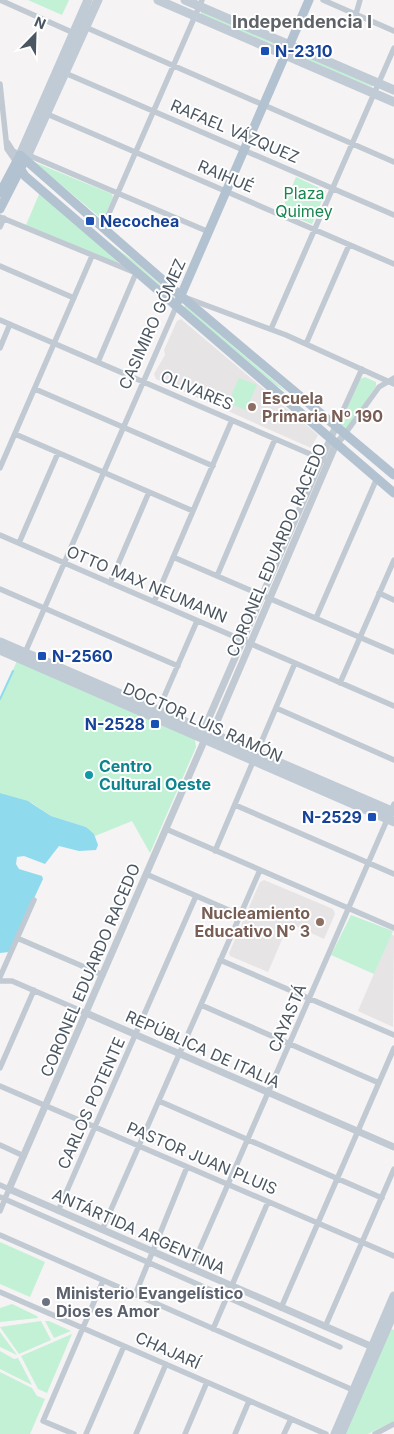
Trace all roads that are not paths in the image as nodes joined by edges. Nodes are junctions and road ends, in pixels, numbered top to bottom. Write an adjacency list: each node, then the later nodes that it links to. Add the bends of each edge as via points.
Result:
1 (0, 0): 14 (street)
2 (88, 0): 14 (main road)
3 (98, 0): 12 (main road)
4 (158, 0): 11 (main road)
5 (185, 0): 9 (main road)
6 (309, 0): 15 (main road, CASIMIRO GÓMEZ)
7 (324, 0): 10 (street)
8 (360, 0): 10 (street)
9 (201, 3): 11 (street); 15 (main road)
10 (356, 14): 13 (street)
11 (196, 16): 17 (main road); 18 (street)
12 (85, 27): 14 (main road); 18 (street)
13 (394, 31)
14 (77, 34): 19 (main road); 31 (main road)
15 (289, 45): 17 (main road, CASIMIRO GÓMEZ); 21 (main road)
16 (394, 48): 21 (street)
17 (285, 55): 23 (main road); 25 (main road, CASIMIRO GÓMEZ)
18 (174, 66): 25 (street); 26 (street)
19 (65, 73): 26 (street, RAFAEL VÁZQUEZ); 27 (main road)
20 (0, 84): 31 (street, via 8,152)
21 (379, 84): 22 (main road); 23 (street)
22 (394, 90)
23 (374, 94): 24 (main road); 28 (street)
24 (394, 102)
25 (263, 105): 28 (street); 29 (main road, CASIMIRO GÓMEZ)
26 (154, 111): 29 (street, RAFAEL VÁZQUEZ); 30 (street)
27 (46, 114): 30 (street, RAIHUÉ); 31 (main road)
28 (352, 143): 32 (street); 33 (street)
29 (244, 150): 33 (street, RAFAEL VÁZQUEZ); 34 (main road, CASIMIRO GÓMEZ)
30 (136, 152): 34 (street, RAIHUÉ); 36 (street)
31 (22, 160): 35 (main road); 36 (street); 37 (main road); 41 (main road); 48 (main road, via 25,176)
32 (394, 162)
33 (332, 188): 38 (street, RAFAEL VÁZQUEZ); 42 (street)
34 (226, 191): 42 (street, RAIHUÉ); 43 (main road, CASIMIRO GÓMEZ)
35 (0, 193)
36 (118, 194): 41 (street); 43 (street)
37 (0, 209)
38 (394, 215)
39 (2, 218): 40 (street); 45 (street)
40 (0, 227)
41 (103, 227): 49 (main road)
42 (314, 230): 44 (street, RAIHUÉ); 54 (street)
43 (208, 232): 49 (main road, CASIMIRO GÓMEZ)
44 (348, 245): 46 (street, RAIHUÉ); 56 (street)
45 (92, 256): 48 (street); 50 (street)
46 (394, 264)
47 (0, 266): 50 (street)
48 (136, 273): 51 (main road); 58 (street)
49 (181, 296): 51 (main road, CASIMIRO GÓMEZ); 54 (street); 64 (main road)
50 (74, 298): 55 (street)
51 (176, 307): 61 (street, CASIMIRO GÓMEZ); 69 (main road)
52 (0, 320): 53 (street, OLIVARES)
53 (10, 324): 55 (street, OLIVARES); 57 (street)
54 (270, 329): 56 (street)
55 (54, 344): 58 (street, OLIVARES); 62 (street)
56 (306, 344): 59 (street)
57 (0, 348)
58 (98, 362): 61 (street, OLIVARES)
59 (362, 369): 60 (street); 64 (street, CORONEL EDUARDO RACEDO)
60 (392, 381): 67 (street, CORONEL EDUARDO RACEDO, via 379,387)
61 (143, 382): 63 (street, OLIVARES); 65 (street, CASIMIRO GÓMEZ)
62 (34, 389): 65 (street); 66 (street)
63 (232, 420): 68 (street, OLIVARES); 72 (street)
64 (336, 426): 67 (main road); 69 (street, CORONEL EDUARDO RACEDO)
65 (124, 427): 72 (street); 74 (street, CASIMIRO GÓMEZ)
66 (15, 434): 70 (street); 73 (street)
67 (345, 434): 69 (street, CORONEL EDUARDO RACEDO); 75 (main road)
68 (275, 439): 71 (street, OLIVARES); 85 (street)
69 (333, 441): 71 (street, CORONEL EDUARDO RACEDO); 76 (main road)
70 (58, 453): 74 (street); 81 (street)
71 (325, 461): 89 (street, CORONEL EDUARDO RACEDO); 90 (street, CORONEL EDUARDO RACEDO)
72 (212, 466): 79 (street)
73 (0, 468)
74 (104, 473): 77 (street); 84 (street, CASIMIRO GÓMEZ)
75 (394, 475)
76 (377, 478): 78 (main road); 94 (street)
77 (149, 492): 79 (street); 86 (street)
78 (394, 493)
79 (193, 511): 82 (street)
80 (0, 535): 81 (street, OTTO MAX NEUMANN)
81 (19, 543): 84 (street, OTTO MAX NEUMANN)
82 (173, 557): 85 (street); 92 (street)
83 (394, 560): 88 (street)
84 (64, 563): 86 (street, OTTO MAX NEUMANN); 93 (street, CASIMIRO GÓMEZ)
85 (217, 576): 89 (street)
86 (110, 583): 92 (street, OTTO MAX NEUMANN)
87 (0, 589): 93 (street)
88 (379, 593): 91 (street); 96 (street)
89 (262, 595): 90 (street); 97 (street, CORONEL EDUARDO RACEDO)
90 (270, 599): 94 (street); 99 (street, CORONEL EDUARDO RACEDO)
91 (394, 600)
92 (154, 602): 95 (street, OTTO MAX NEUMANN)
93 (45, 608): 102 (street, CASIMIRO GÓMEZ); 104 (street)
94 (316, 618): 96 (street)
95 (197, 621): 97 (street, OTTO MAX NEUMANN); 104 (street)
96 (360, 638): 101 (street); 105 (street)
97 (242, 640): 99 (street, OTTO MAX NEUMANN); 109 (street, CORONEL EDUARDO RACEDO)
98 (0, 642): 102 (main road, DOCTOR LUIS RAMÓN)
99 (250, 644): 103 (street, OTTO MAX NEUMANN); 109 (street, CORONEL EDUARDO RACEDO)
100 (0, 650): 102 (main road, DOCTOR LUIS RAMÓN)
101 (394, 652)
102 (24, 656): 108 (main road, DOCTOR LUIS RAMÓN)
103 (295, 663): 105 (street, OTTO MAX NEUMANN); 107 (street)
104 (178, 666): 108 (street)
105 (340, 683): 106 (street, OTTO MAX NEUMANN)
106 (394, 706)
107 (276, 708): 111 (street); 112 (street)
108 (157, 714): 109 (main road, DOCTOR LUIS RAMÓN); 110 (main road, DOCTOR LUIS RAMÓN)
109 (208, 731): 110 (street, CORONEL EDUARDO RACEDO); 111 (main road, DOCTOR LUIS RAMÓN)
110 (205, 739): 111 (main road, DOCTOR LUIS RAMÓN); 115 (street, CORONEL EDUARDO RACEDO)
111 (255, 756): 113 (street); 114 (main road, DOCTOR LUIS RAMÓN)
112 (394, 760)
113 (235, 805): 116 (street); 117 (street)
114 (392, 813): 117 (street, CAYASTÁ)
115 (166, 829): 116 (street); 119 (street, CORONEL EDUARDO RACEDO)
116 (215, 851): 118 (street)
117 (369, 863): 120 (street); 123 (street, CAYASTÁ)
118 (260, 870): 123 (street); 124 (street)
119 (146, 874): 121 (street); 128 (street, CORONEL EDUARDO RACEDO)
120 (394, 874)
121 (196, 896): 124 (street); 135 (street, CARLOS POTENTE)
122 (34, 900): 126 (street)
123 (349, 909): 125 (street); 132 (street, CAYASTÁ)
124 (240, 915): 127 (street)
125 (394, 928)
126 (17, 938): 128 (street); 129 (street)
127 (220, 960): 132 (street); 133 (street)
128 (102, 975): 134 (street, CORONEL EDUARDO RACEDO)
129 (0, 977)
130 (0, 981): 131 (street, REPÚBLICA DE ITALIA, via 12,981)
131 (34, 990): 134 (street, REPÚBLICA DE ITALIA); 140 (street)
132 (310, 999): 136 (street); 137 (street, CAYASTÁ)
133 (200, 1005): 137 (street); 139 (street)
134 (86, 1013): 135 (street, REPÚBLICA DE ITALIA); 145 (street, CORONEL EDUARDO RACEDO)
135 (135, 1034): 139 (street, REPÚBLICA DE ITALIA); 146 (street, CARLOS POTENTE)
136 (394, 1035)
137 (290, 1044): 141 (street); 143 (street, CAYASTÁ)
138 (394, 1048): 141 (street)
139 (179, 1053): 143 (street, REPÚBLICA DE ITALIA); 144 (street)
140 (0, 1068)
141 (379, 1082): 147 (street)
142 (0, 1086): 145 (street, PASTOR JUAN PLUIS)
143 (269, 1092): 147 (street, REPÚBLICA DE ITALIA); 148 (street, CAYASTÁ)
144 (158, 1101): 148 (street); 150 (street)
145 (46, 1106): 146 (street, PASTOR JUAN PLUIS); 152 (street, CORONEL EDUARDO RACEDO)
146 (95, 1127): 150 (street, PASTOR JUAN PLUIS); 163 (street, CARLOS POTENTE)
147 (358, 1131): 151 (street, REPÚBLICA DE ITALIA); 155 (street)
148 (248, 1140): 155 (street); 157 (street, CAYASTÁ)
149 (0, 1145): 152 (street)
150 (139, 1146): 153 (street, PASTOR JUAN PLUIS); 165 (street)
151 (394, 1147)
152 (24, 1156): 158 (street, CORONEL EDUARDO RACEDO)
153 (187, 1167): 157 (street, PASTOR JUAN PLUIS); 168 (street)
154 (394, 1169): 159 (street)
155 (337, 1178): 159 (street); 164 (street)
156 (0, 1185): 158 (street, ANTÁRTIDA ARGENTINA)
157 (228, 1185): 161 (street, PASTOR JUAN PLUIS); 171 (street, CAYASTÁ)
158 (10, 1189): 160 (street, CORONEL EDUARDO RACEDO); 163 (street, ANTÁRTIDA ARGENTINA)
159 (382, 1198): 167 (street)
160 (2, 1199): 162 (street, CORONEL EDUARDO RACEDO); 170 (street)
161 (268, 1202): 164 (street, PASTOR JUAN PLUIS); 173 (street)
162 (0, 1211)
163 (58, 1211): 165 (street, ANTÁRTIDA ARGENTINA)
164 (318, 1223): 167 (street, PASTOR JUAN PLUIS); 178 (street)
165 (102, 1230): 168 (street, ANTÁRTIDA ARGENTINA)
166 (0, 1235): 172 (street)
167 (362, 1243): 169 (street, PASTOR JUAN PLUIS); 180 (street)
168 (151, 1251): 170 (street); 171 (street, ANTÁRTIDA ARGENTINA)
169 (394, 1256)
170 (149, 1263): 175 (street); 177 (street)
171 (192, 1269): 173 (street, ANTÁRTIDA ARGENTINA)
172 (103, 1281): 175 (street); 181 (street)
173 (232, 1286): 177 (street); 178 (street, ANTÁRTIDA ARGENTINA)
174 (0, 1292): 181 (street, CHAJARÍ)
175 (135, 1295): 182 (street)
176 (394, 1296): 185 (main road)
177 (227, 1297): 182 (street); 184 (street)
178 (281, 1308): 180 (street, ANTÁRTIDA ARGENTINA)
179 (394, 1312): 185 (main road)
180 (325, 1327): 185 (street, ANTÁRTIDA ARGENTINA)
181 (83, 1328): 183 (street, CHAJARÍ); 193 (street, via 43,1420)
182 (214, 1329): 188 (street)
183 (124, 1346): 186 (street, CHAJARÍ); 194 (street)
184 (340, 1347)
185 (375, 1348): 188 (main road); 201 (main road)
186 (166, 1364): 187 (street, CHAJARÍ); 195 (street)
187 (207, 1382): 189 (street, CHAJARÍ); 196 (street)
188 (353, 1390): 200 (main road)
189 (249, 1401): 190 (street, CHAJARÍ); 197 (street)
190 (291, 1419): 198 (street); 199 (street, CHAJARÍ)
191 (394, 1424): 192 (street)
192 (380, 1433)
193 (74, 1434)
194 (86, 1434)
195 (136, 1434)
196 (185, 1434)
197 (235, 1434)
198 (284, 1434)
199 (326, 1434)
200 (334, 1434)
201 (341, 1434)

